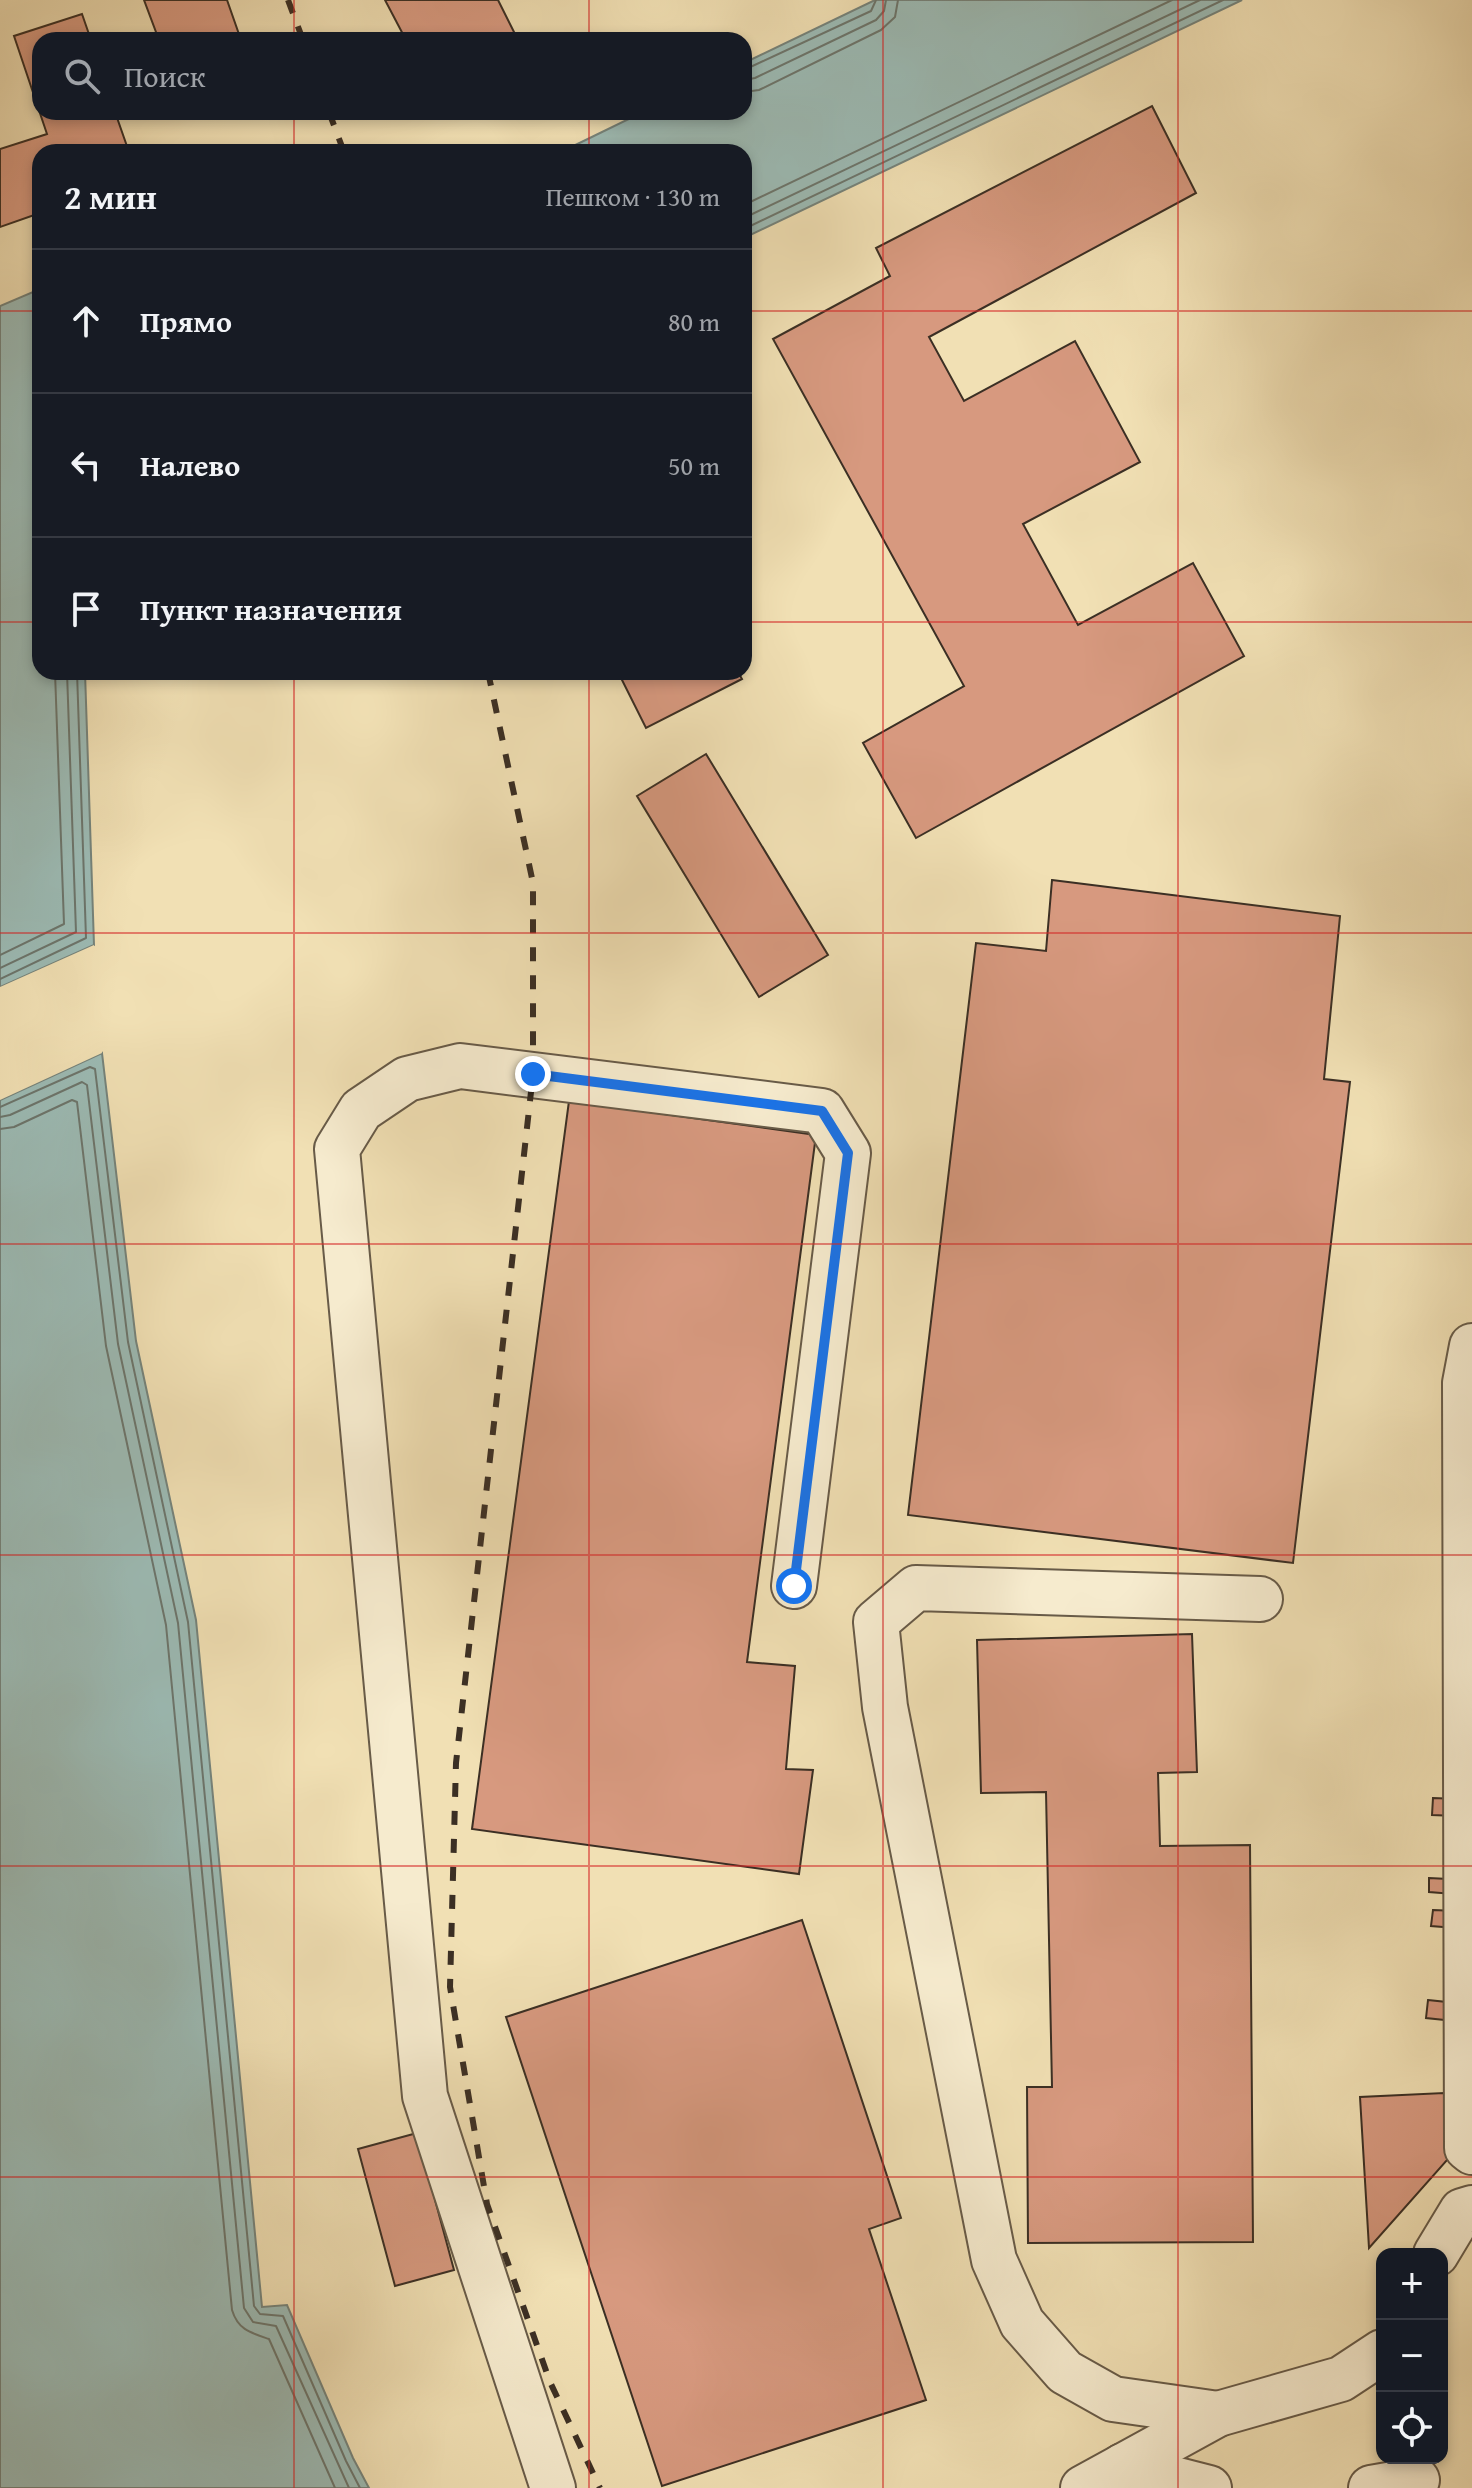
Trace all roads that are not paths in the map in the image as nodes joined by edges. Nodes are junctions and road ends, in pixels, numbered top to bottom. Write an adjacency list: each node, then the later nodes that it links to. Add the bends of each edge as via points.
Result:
1 (1472, 1346): 4 (lane, via 1465,1383 1467,2148)
2 (794, 1586): 11 (lane, via 848,1153 822,1111 460,1066 407,1079 361,1110 337,1149 425,2096)
3 (1260, 1599): 8 (lane, via 916,1588 876,1622 885,1707 994,2260 1022,2323 1065,2372 1113,2399)
4 (1472, 2152)
5 (1472, 2208): 6 (lane, via 1462,2211)
6 (1440, 2248)
7 (1376, 2356): 8 (lane, via 1341,2379)
8 (1218, 2414): 9 (lane)
9 (1123, 2466): 12 (lane); 13 (lane)
10 (1416, 2475): 14 (lane)
11 (553, 2488)
12 (1083, 2488)
13 (1209, 2488)
14 (1371, 2488)

